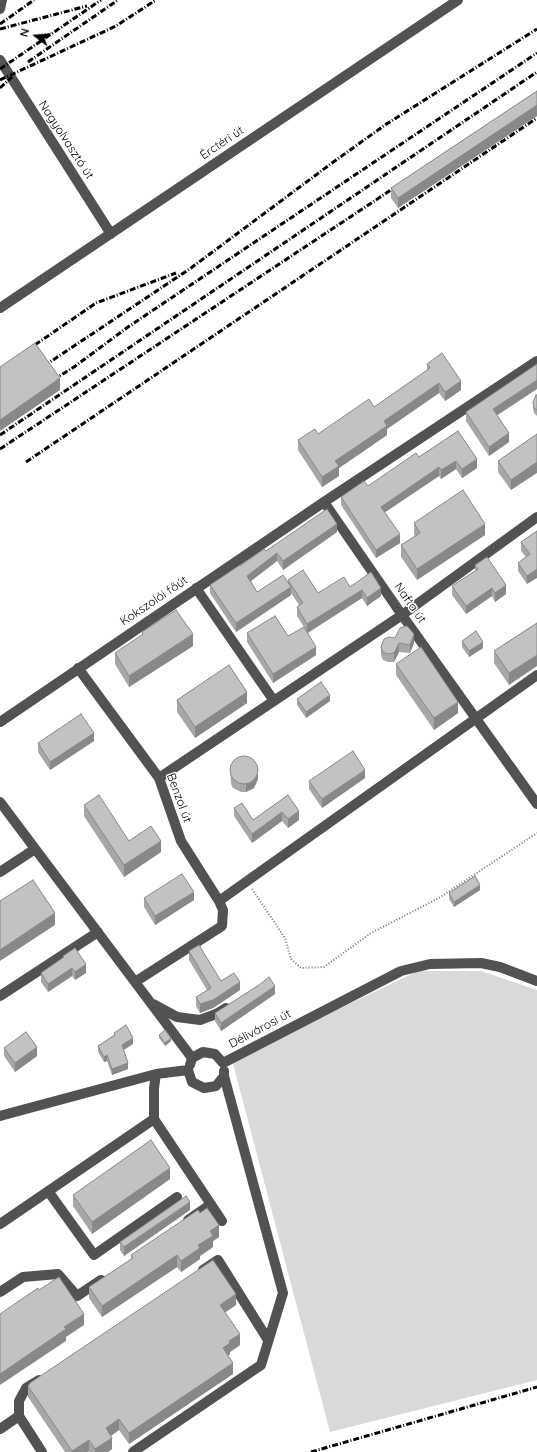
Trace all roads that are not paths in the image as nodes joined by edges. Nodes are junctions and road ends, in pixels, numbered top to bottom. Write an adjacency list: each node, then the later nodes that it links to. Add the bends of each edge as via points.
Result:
1 (2, 0): 3 (street)
2 (458, 0): 5 (street, Érctéri út)
3 (0, 9)
4 (0, 60): 5 (street, Nagyolvasztó út)
5 (111, 234): 6 (street, Érctéri út)
6 (0, 308)
7 (537, 361): 8 (street, Kokszolói főút)
8 (324, 502): 10 (street, Kokszolói főút); 11 (street, Nafta út)
9 (537, 517): 11 (street)
10 (196, 588): 12 (street, Kokszolói főút); 14 (street)
11 (402, 615): 14 (street); 15 (street, Nafta út)
12 (78, 668): 16 (street, Kokszolói főút); 17 (street, Benzol út)
13 (537, 675): 15 (street)
14 (274, 701): 17 (street)
15 (476, 718): 19 (street, Nafta út); 22 (street)
16 (0, 722)
17 (159, 778): 22 (street, Benzol út, via 181,841)
18 (0, 802): 20 (street)
19 (537, 804)
20 (35, 849): 21 (street); 23 (street)
21 (0, 872)
22 (219, 901): 25 (street, Benzol út, via 223,910 222,926)
23 (98, 932): 25 (street); 26 (street)
24 (537, 981): 30 (street, Délivárosi út, via 500,967 481,963 430,964 401,971)
25 (135, 982): 28 (street)
26 (0, 996)
27 (235, 1001): 28 (street, via 216,1014 200,1020 177,1017)
28 (149, 1002): 29 (street)
29 (192, 1058): 30 (street, Délivárosi út, via 202,1052 215,1054); 31 (street)
30 (223, 1063): 33 (street)
31 (188, 1070): 32 (street); 33 (street, via 192,1082 204,1088 216,1086)
32 (156, 1074): 34 (street); 35 (street)
33 (224, 1076): 45 (street, via 284,1293)
34 (0, 1116)
35 (154, 1119): 36 (street); 38 (street)
36 (48, 1191): 37 (street, via 94,1254); 40 (street)
37 (177, 1197)
38 (211, 1204): 39 (street); 41 (street)
39 (222, 1221)
40 (0, 1224)
41 (179, 1226)
42 (198, 1273): 45 (street, via 218,1260)
43 (109, 1274): 44 (street, via 76,1296 58,1274 23,1277)
44 (0, 1292)
45 (268, 1340): 50 (street, via 261,1365)
46 (46, 1375): 47 (street, via 26,1388 19,1402)
47 (19, 1416): 48 (street); 49 (street)
48 (0, 1429)
49 (42, 1452)
50 (133, 1452)

